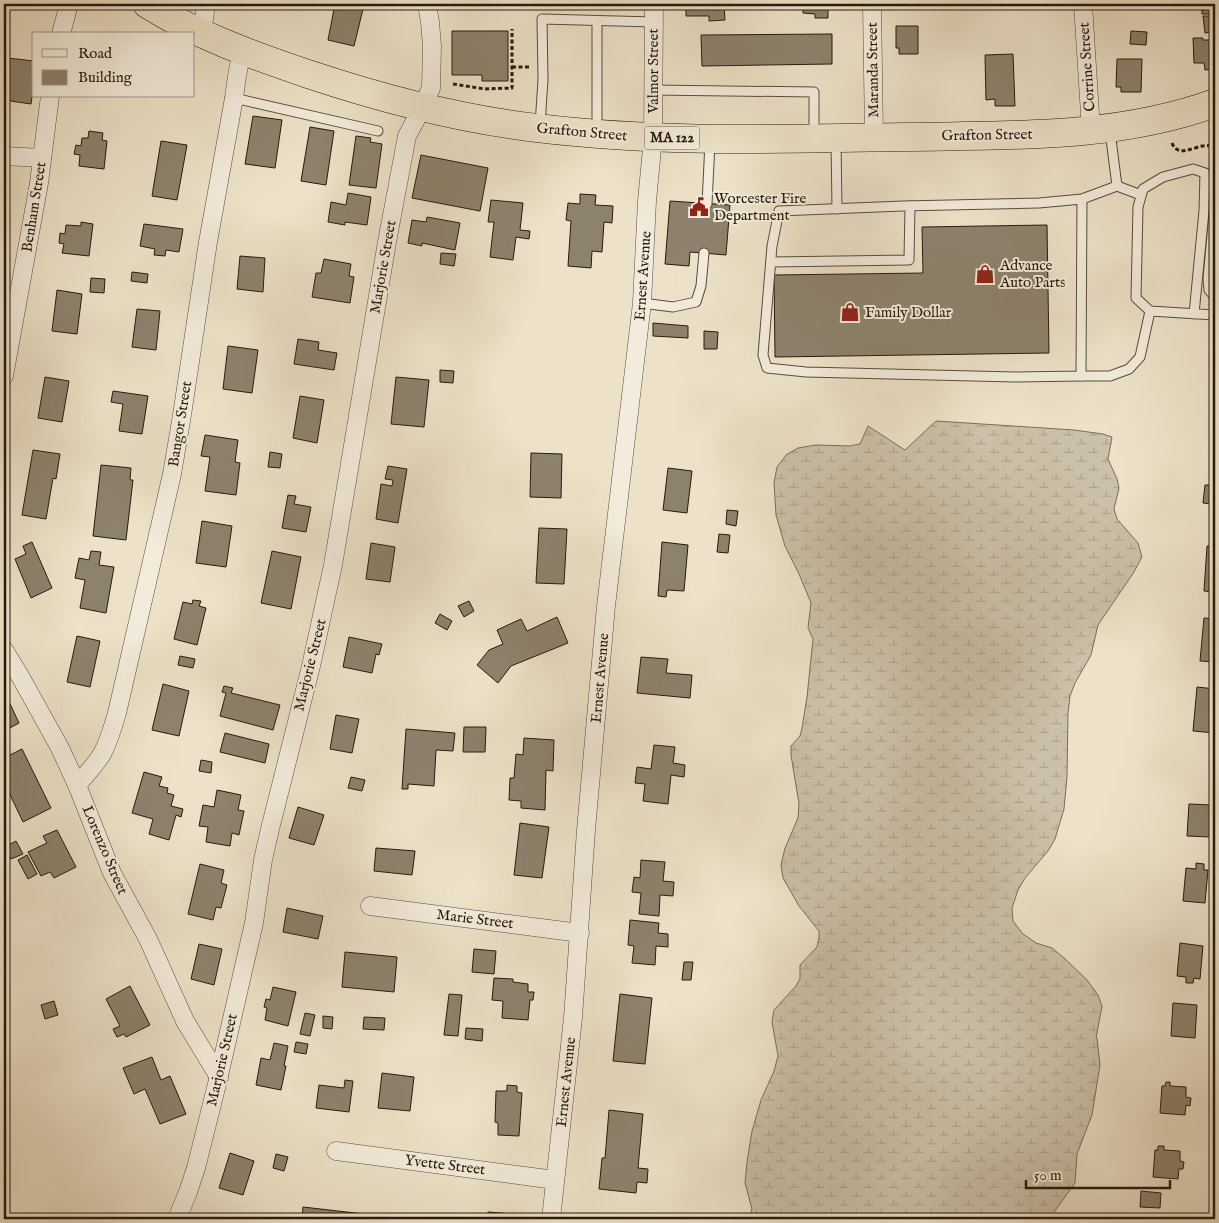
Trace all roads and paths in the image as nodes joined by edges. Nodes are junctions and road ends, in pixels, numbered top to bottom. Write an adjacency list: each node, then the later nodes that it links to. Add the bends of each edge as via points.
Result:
1 (69, 4): 11 (street)
2 (147, 4): 12 (highway, Grafton Street / MA 122)
3 (206, 4): 12 (street)
4 (427, 4): 19 (street, Marjorie Street, via 432,67 430,88)
5 (654, 4): 9 (street, Valmor Street)
6 (872, 4): 24 (street, Maranda Street)
7 (1083, 4): 21 (street, Corrine Street)
8 (597, 21): 9 (lane); 20 (lane, via 542,20); 23 (lane)
9 (654, 22): 15 (street, Valmor Street)
10 (512, 29): 14 (path, via 512,88 485,89)
11 (62, 32)
12 (202, 33): 13 (highway, Grafton Street / MA 122)
13 (242, 50): 17 (street, Bangor Street); 19 (highway, Grafton Street / MA 122, via 353,89)
14 (454, 84)
15 (653, 90): 25 (street, Valmor Street); 26 (lane, via 814,92)
16 (50, 98): 31 (street, Benham Street)
17 (234, 98): 22 (lane); 52 (street, Bangor Street, via 174,465 136,635 109,738 101,755)
18 (1215, 103): 21 (highway, Grafton Street / MA 122, via 1176,116)
19 (422, 108): 20 (highway, Grafton Street / MA 122); 55 (street, Marjorie Street, via 407,136 333,565 263,860 254,924)
20 (540, 128): 23 (highway, Grafton Street / MA 122)
21 (1100, 129): 24 (highway, Grafton Street / MA 122, via 1034,134); 34 (lane)
22 (378, 131)
23 (597, 134): 25 (highway, Grafton Street / MA 122)
24 (874, 137): 26 (highway, Grafton Street / MA 122)
25 (653, 138): 27 (highway, Grafton Street / MA 122); 45 (street, Ernest Avenue)
26 (825, 138): 27 (highway, Grafton Street / MA 122); 41 (lane)
27 (710, 139): 39 (lane)
28 (1172, 143): 29 (path, via 1173,147 1184,151 1203,146)
29 (1215, 147)
30 (4, 156): 31 (street)
31 (42, 158): 49 (street, Benham Street)
32 (1215, 169): 33 (lane)
33 (1205, 177): 35 (lane); 36 (lane, via 1193,169 1163,177 1143,189); 47 (lane)
34 (1117, 186): 36 (lane); 37 (lane)
35 (1215, 188)
36 (1141, 195): 46 (lane, via 1136,298)
37 (1082, 199): 40 (lane); 50 (lane)
38 (1215, 202): 44 (lane, via 1208,279 1209,290)
39 (707, 204)
40 (910, 206): 41 (lane); 43 (lane, via 909,260)
41 (837, 209): 43 (lane, via 779,211)
42 (704, 253): 45 (lane, via 696,302 673,307)
43 (771, 262): 50 (lane, via 763,355 767,368 806,372)
44 (1215, 297)
45 (642, 303): 54 (street, Ernest Avenue, via 605,623)
46 (1150, 311): 47 (lane); 50 (lane, via 1140,357 1129,369 1110,376)
47 (1194, 314): 48 (lane)
48 (1215, 315)
49 (4, 376)
50 (1082, 376)
51 (4, 650): 52 (street, Lorenzo Street)
52 (77, 784): 55 (street, Lorenzo Street, via 112,873 148,939 185,1021)
53 (370, 906): 54 (street, Marie Street)
54 (580, 933): 57 (street, Ernest Avenue)
55 (219, 1077): 58 (street, Marjorie Street, via 196,1168)
56 (336, 1151): 57 (street, Yvette Street)
57 (555, 1180): 59 (street, Ernest Avenue)
58 (177, 1219)
59 (551, 1219)

